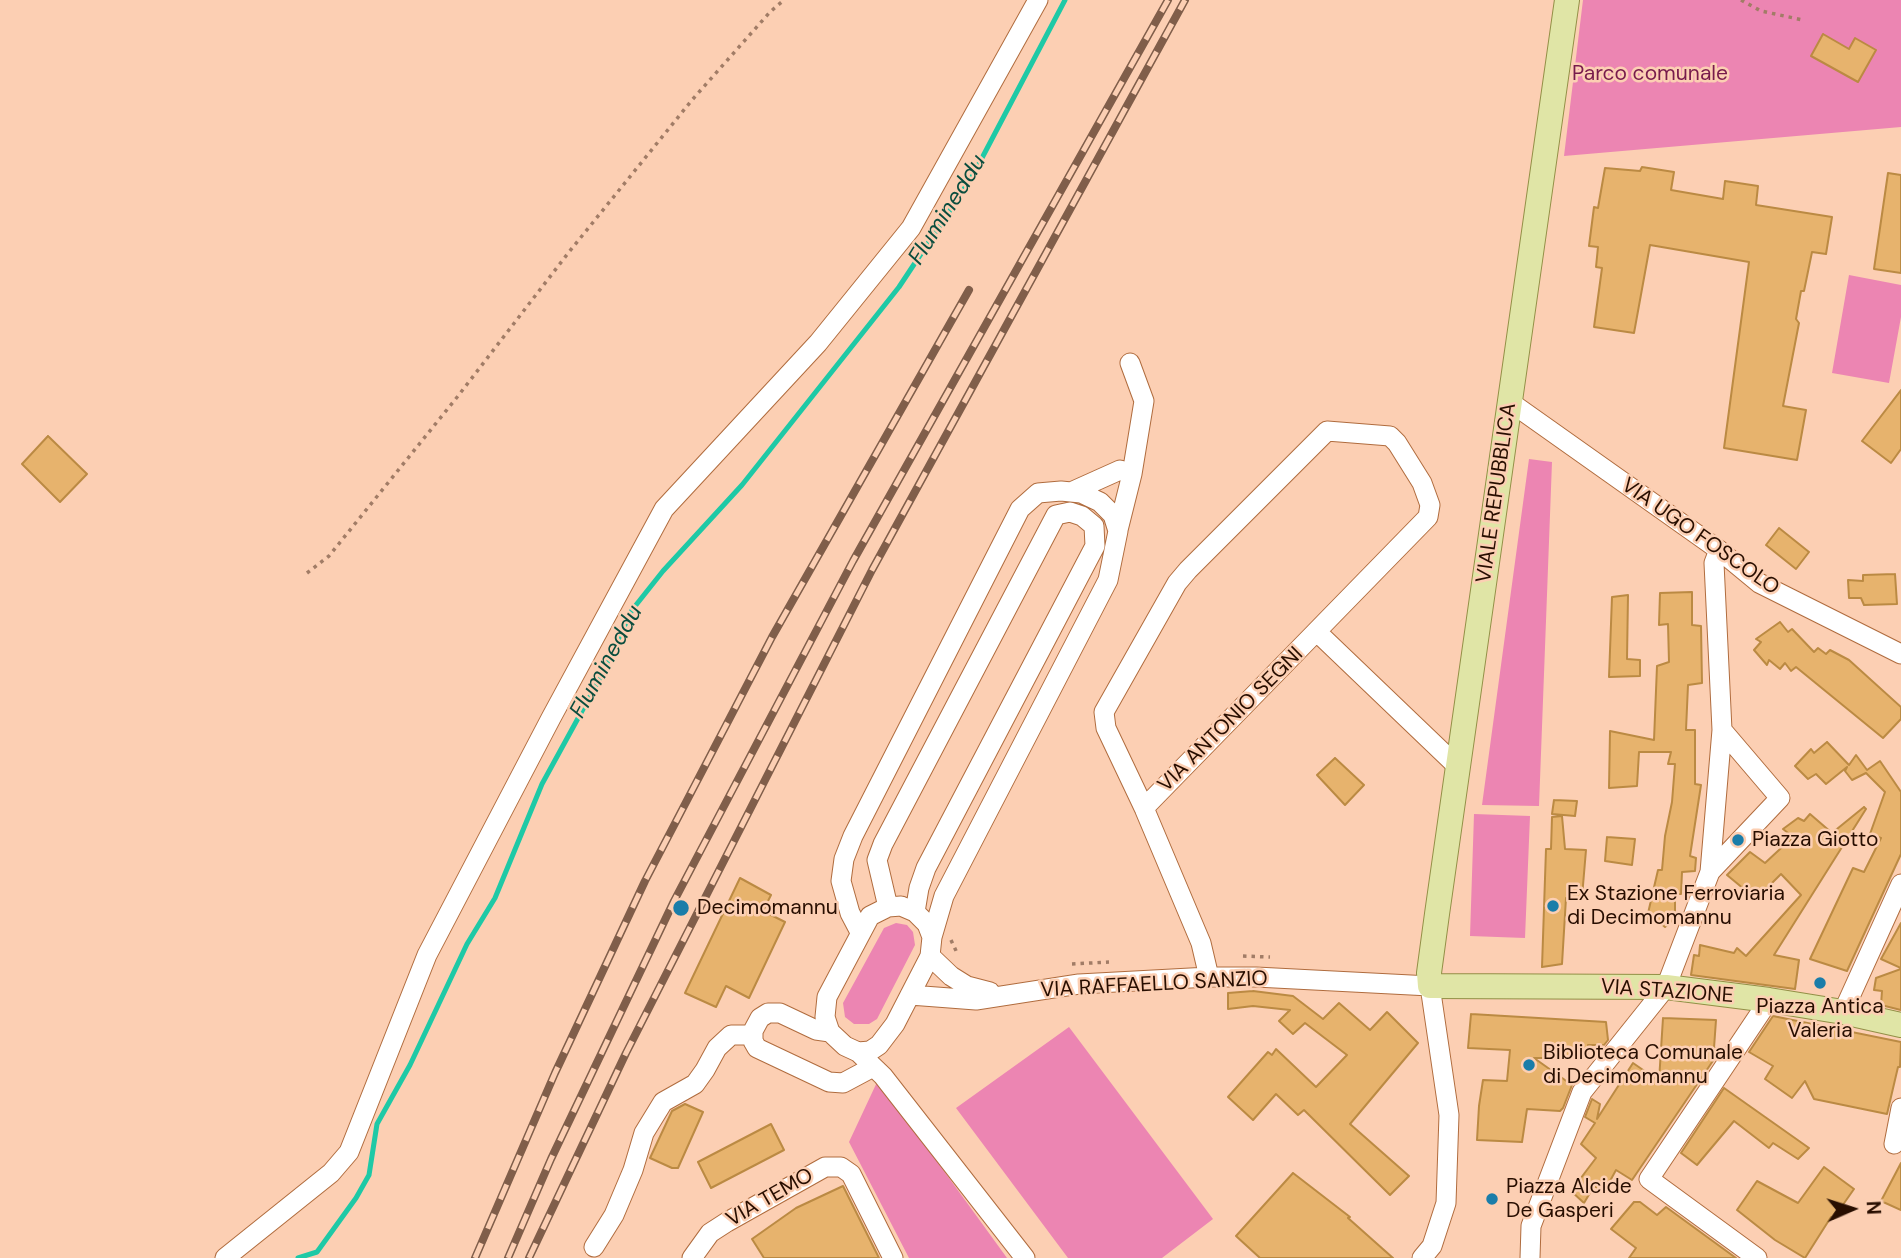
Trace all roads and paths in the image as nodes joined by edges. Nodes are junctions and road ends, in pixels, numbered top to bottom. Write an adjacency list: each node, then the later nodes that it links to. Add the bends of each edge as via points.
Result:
1 (784, 0): 12 (path, via 692,100 329,556)
2 (1038, 0): 45 (street, via 912,228 818,343 664,509 427,955 349,1152 331,1173)
3 (1567, 0): 7 (main road, VIALE REPUBBLICA)
4 (1741, 0): 5 (path, via 1760,11)
5 (1803, 20)
6 (1130, 363): 8 (street, via 1143,401)
7 (1510, 402): 11 (street, VIA UGO FOSCOLO); 16 (main road, VIALE REPUBBLICA)
8 (1132, 474): 9 (street, via 1120,470); 10 (street)
9 (1071, 492): 10 (street, via 1100,502 1113,515); 22 (street, via 1038,493 1020,509 853,836 844,859)
10 (1118, 531): 23 (street, via 1108,580 944,896)
11 (1719, 550): 14 (street, VIA UGO FOSCOLO, via 1759,583); 15 (street, via 1714,563)
12 (307, 573)
13 (1317, 632): 16 (street); 17 (street, VIA ANTONIO SEGNI); 17 (street, VIA ANTONIO SEGNI, via 1428,517 1430,505 1422,483 1390,436 1327,431 1177,583 1104,712 1106,728)
14 (1901, 654)
15 (1722, 730): 18 (street); 18 (street, via 1780,798)
16 (1458, 766): 30 (main road, VIALE REPUBBLICA)
17 (1144, 808): 29 (street, via 1201,943)
18 (1710, 872): 31 (street)
19 (1901, 884): 35 (street)
20 (888, 907): 21 (street); 21 (street, via 877,860 883,844 1056,515 1070,512 1082,516 1094,526 1095,546 926,868); 22 (street)
21 (915, 912): 23 (street, VIA RAFFAELLO SANZIO)
22 (865, 924): 37 (street, via 827,997 825,1017)
23 (937, 941): 26 (path, via 951,940); 32 (street); 33 (street, VIA RAFFAELLO SANZIO, via 951,976 967,986)
24 (1242, 956): 25 (path)
25 (1279, 958)
26 (961, 962)
27 (1109, 962): 28 (path)
28 (1069, 965)
29 (1209, 977): 30 (street, VIA RAFFAELLO SANZIO); 33 (street, VIA RAFFAELLO SANZIO, via 1079,984)
30 (1430, 986): 31 (main road, VIA STAZIONE); 44 (street, via 1449,1115 1446,1203)
31 (1666, 987): 34 (main road, VIA STAZIONE); 49 (street, via 1582,1092 1531,1226)
32 (910, 995): 33 (street, VIA RAFFAELLO SANZIO, via 958,1000); 39 (street, via 879,1045)
33 (1005, 995)
34 (1769, 1000): 35 (main road, VIA STAZIONE); 50 (street, via 1649,1179)
35 (1843, 1012): 36 (main road, VIA STAZIONE)
36 (1901, 1025)
37 (830, 1032): 38 (street, via 780,1013 768,1013 760,1018); 39 (street)
38 (753, 1035): 40 (street, via 757,1048 828,1082 843,1083); 43 (street, via 731,1035 716,1048 695,1084 663,1102 644,1133 614,1215)
39 (858, 1052): 40 (street)
40 (873, 1067): 48 (street)
41 (1901, 1108): 42 (street)
42 (1894, 1144)
43 (594, 1247)
44 (1432, 1254)
45 (225, 1258)
46 (692, 1258): 47 (street, VIA TEMO, via 710,1233 825,1167 841,1167 851,1174)
47 (893, 1258)
48 (1025, 1258)
49 (1530, 1258)
50 (1756, 1258)

